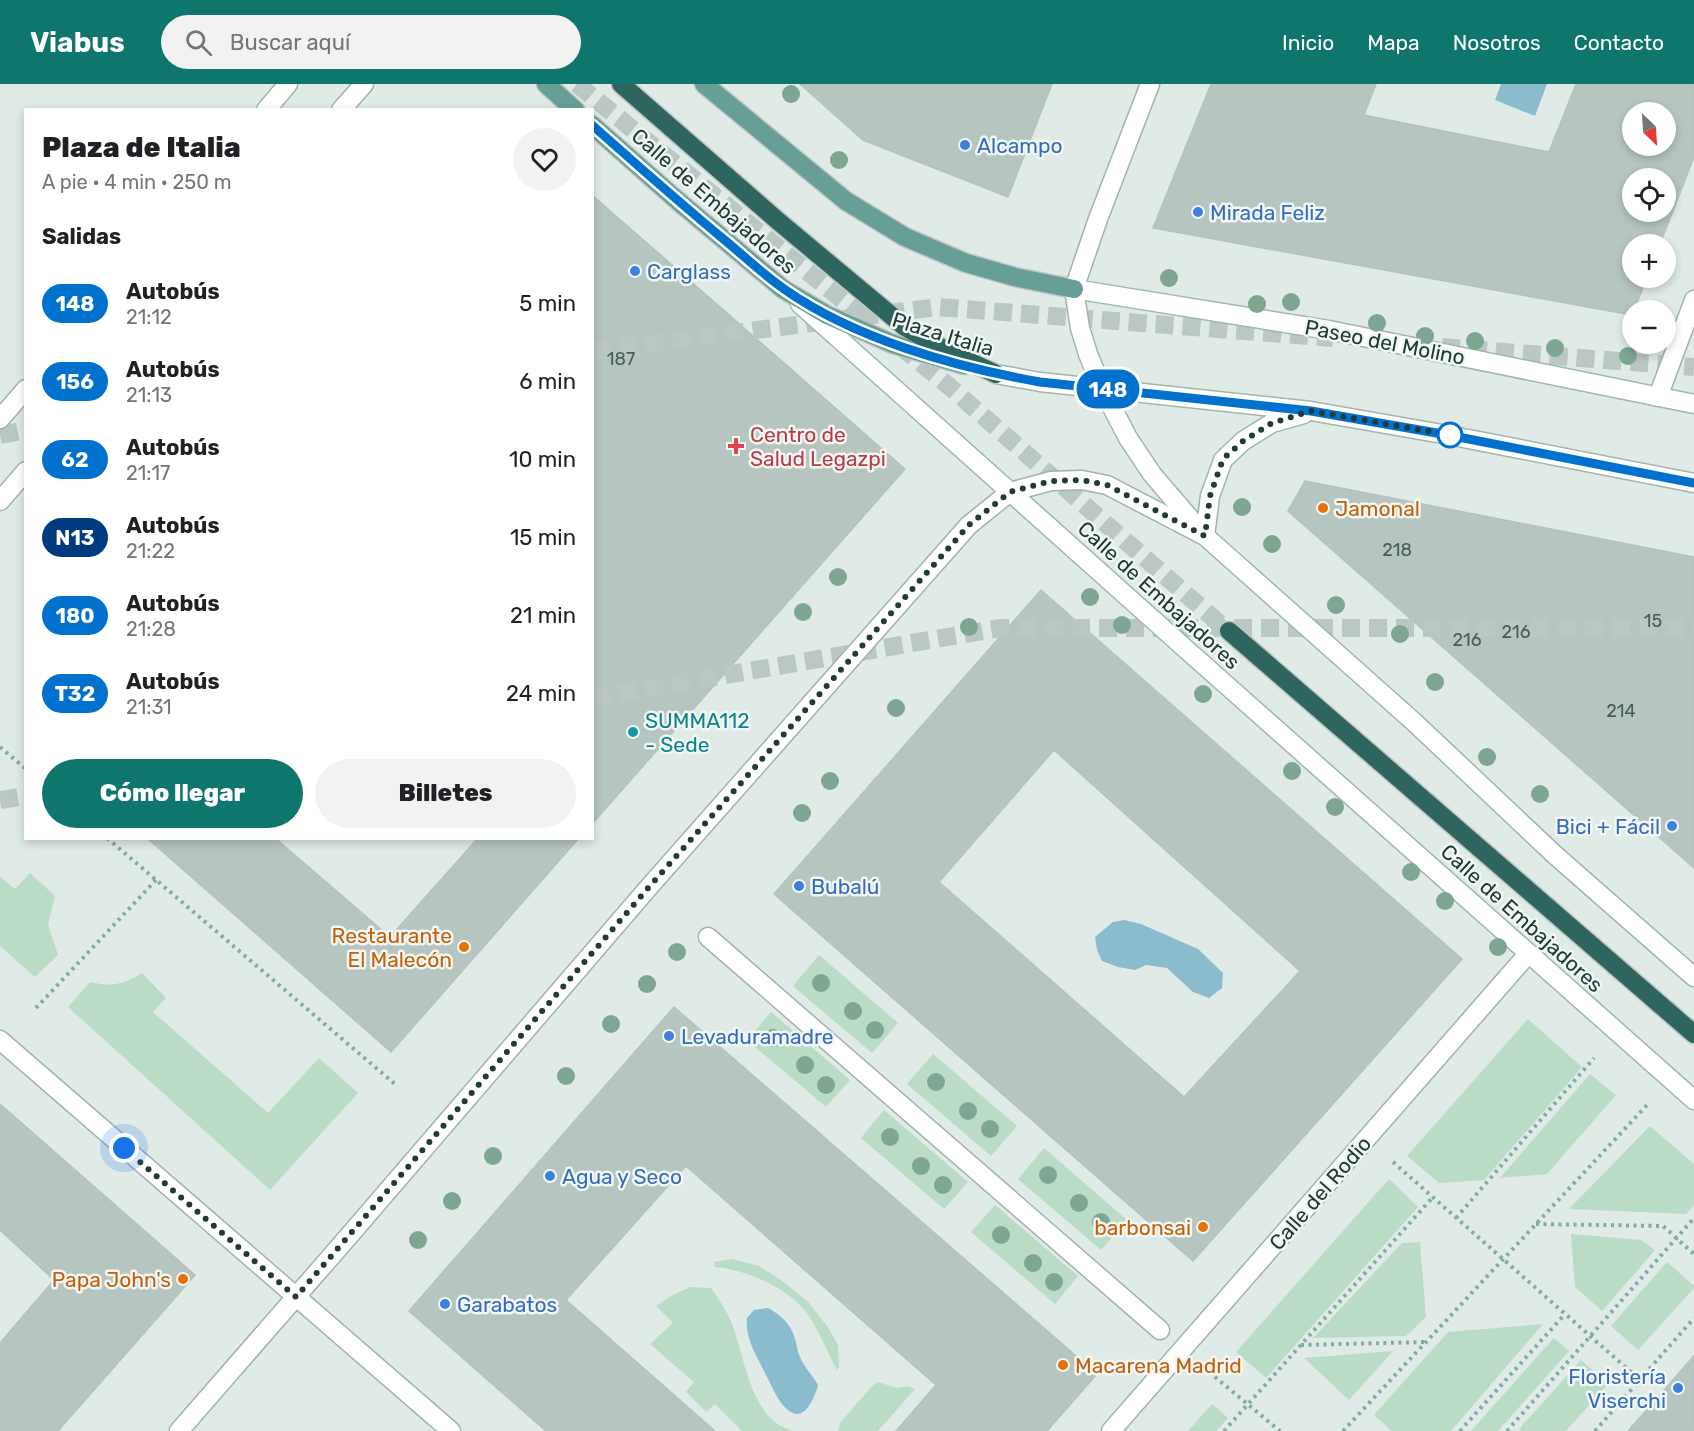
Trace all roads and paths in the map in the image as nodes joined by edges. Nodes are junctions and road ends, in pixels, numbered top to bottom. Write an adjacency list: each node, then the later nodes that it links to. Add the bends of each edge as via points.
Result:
1 (288, 84): 7 (street)
2 (364, 84): 8 (street)
3 (546, 84): 9 (main road)
4 (621, 84): 14 (highway, via 905,327)
5 (704, 84): 12 (main road, via 846,201 905,237 966,263)
6 (1150, 84): 12 (street)
7 (268, 108)
8 (343, 108)
9 (573, 108)
10 (594, 127): 11 (main road, Calle de Embajadores)
11 (783, 289): 14 (main road, Plaza Italia, via 827,315 893,344); 23 (street, Calle de Embajadores)
12 (1074, 289): 15 (street, via 1088,354); 17 (street, Paseo del Molino, via 1329,330)
13 (1694, 300): 17 (street)
14 (996, 374): 15 (street, Plaza Italia)
15 (1102, 388): 19 (street); 25 (street, via 1152,474)
16 (24, 391): 20 (street)
17 (1658, 397): 18 (street, Paseo del Molino)
18 (1694, 404)
19 (1311, 411): 22 (street); 25 (street, via 1272,423 1223,459 1210,496)
20 (0, 418)
21 (24, 473): 24 (street)
22 (1694, 483)
23 (1010, 492): 25 (street, via 1051,481 1082,480 1107,485); 32 (street, Calle de Embajadores); 49 (street, via 969,525 649,887)
24 (0, 501)
25 (1205, 536): 33 (street, via 1414,722 1554,855)
26 (1229, 631): 35 (highway)
27 (0, 747): 28 (path)
28 (24, 766)
29 (109, 840): 30 (path)
30 (156, 880): 34 (path); 38 (path)
31 (708, 937): 52 (street)
32 (1528, 954): 39 (street, Calle de Embajadores); 61 (street, Calle del Rodio)
33 (1694, 977)
34 (36, 1008)
35 (1694, 1034)
36 (0, 1040): 49 (street)
37 (1596, 1056): 43 (path)
38 (396, 1085)
39 (1694, 1100)
40 (1650, 1102): 45 (path)
41 (1393, 1162): 42 (path)
42 (1432, 1197): 43 (path); 55 (path)
43 (1456, 1218): 48 (path)
44 (1694, 1218): 46 (path)
45 (1536, 1224): 46 (path, via 1663,1226); 48 (path)
46 (1676, 1239): 47 (path); 53 (path)
47 (1694, 1254)
48 (1503, 1259): 50 (path); 54 (path)
49 (296, 1297): 59 (street); 60 (street)
50 (1565, 1314): 53 (path); 65 (path)
51 (1694, 1318): 57 (path)
52 (1160, 1330)
53 (1591, 1336): 57 (path); 66 (path)
54 (1426, 1342): 55 (path); 64 (path)
55 (1300, 1345): 58 (path)
56 (1208, 1371): 58 (path)
57 (1640, 1380): 67 (path)
58 (1248, 1404): 62 (path); 63 (path)
59 (178, 1431)
60 (451, 1431)
61 (1111, 1431)
62 (1224, 1431)
63 (1280, 1431)
64 (1343, 1431)
65 (1460, 1431)
66 (1507, 1431)
67 (1595, 1431)

